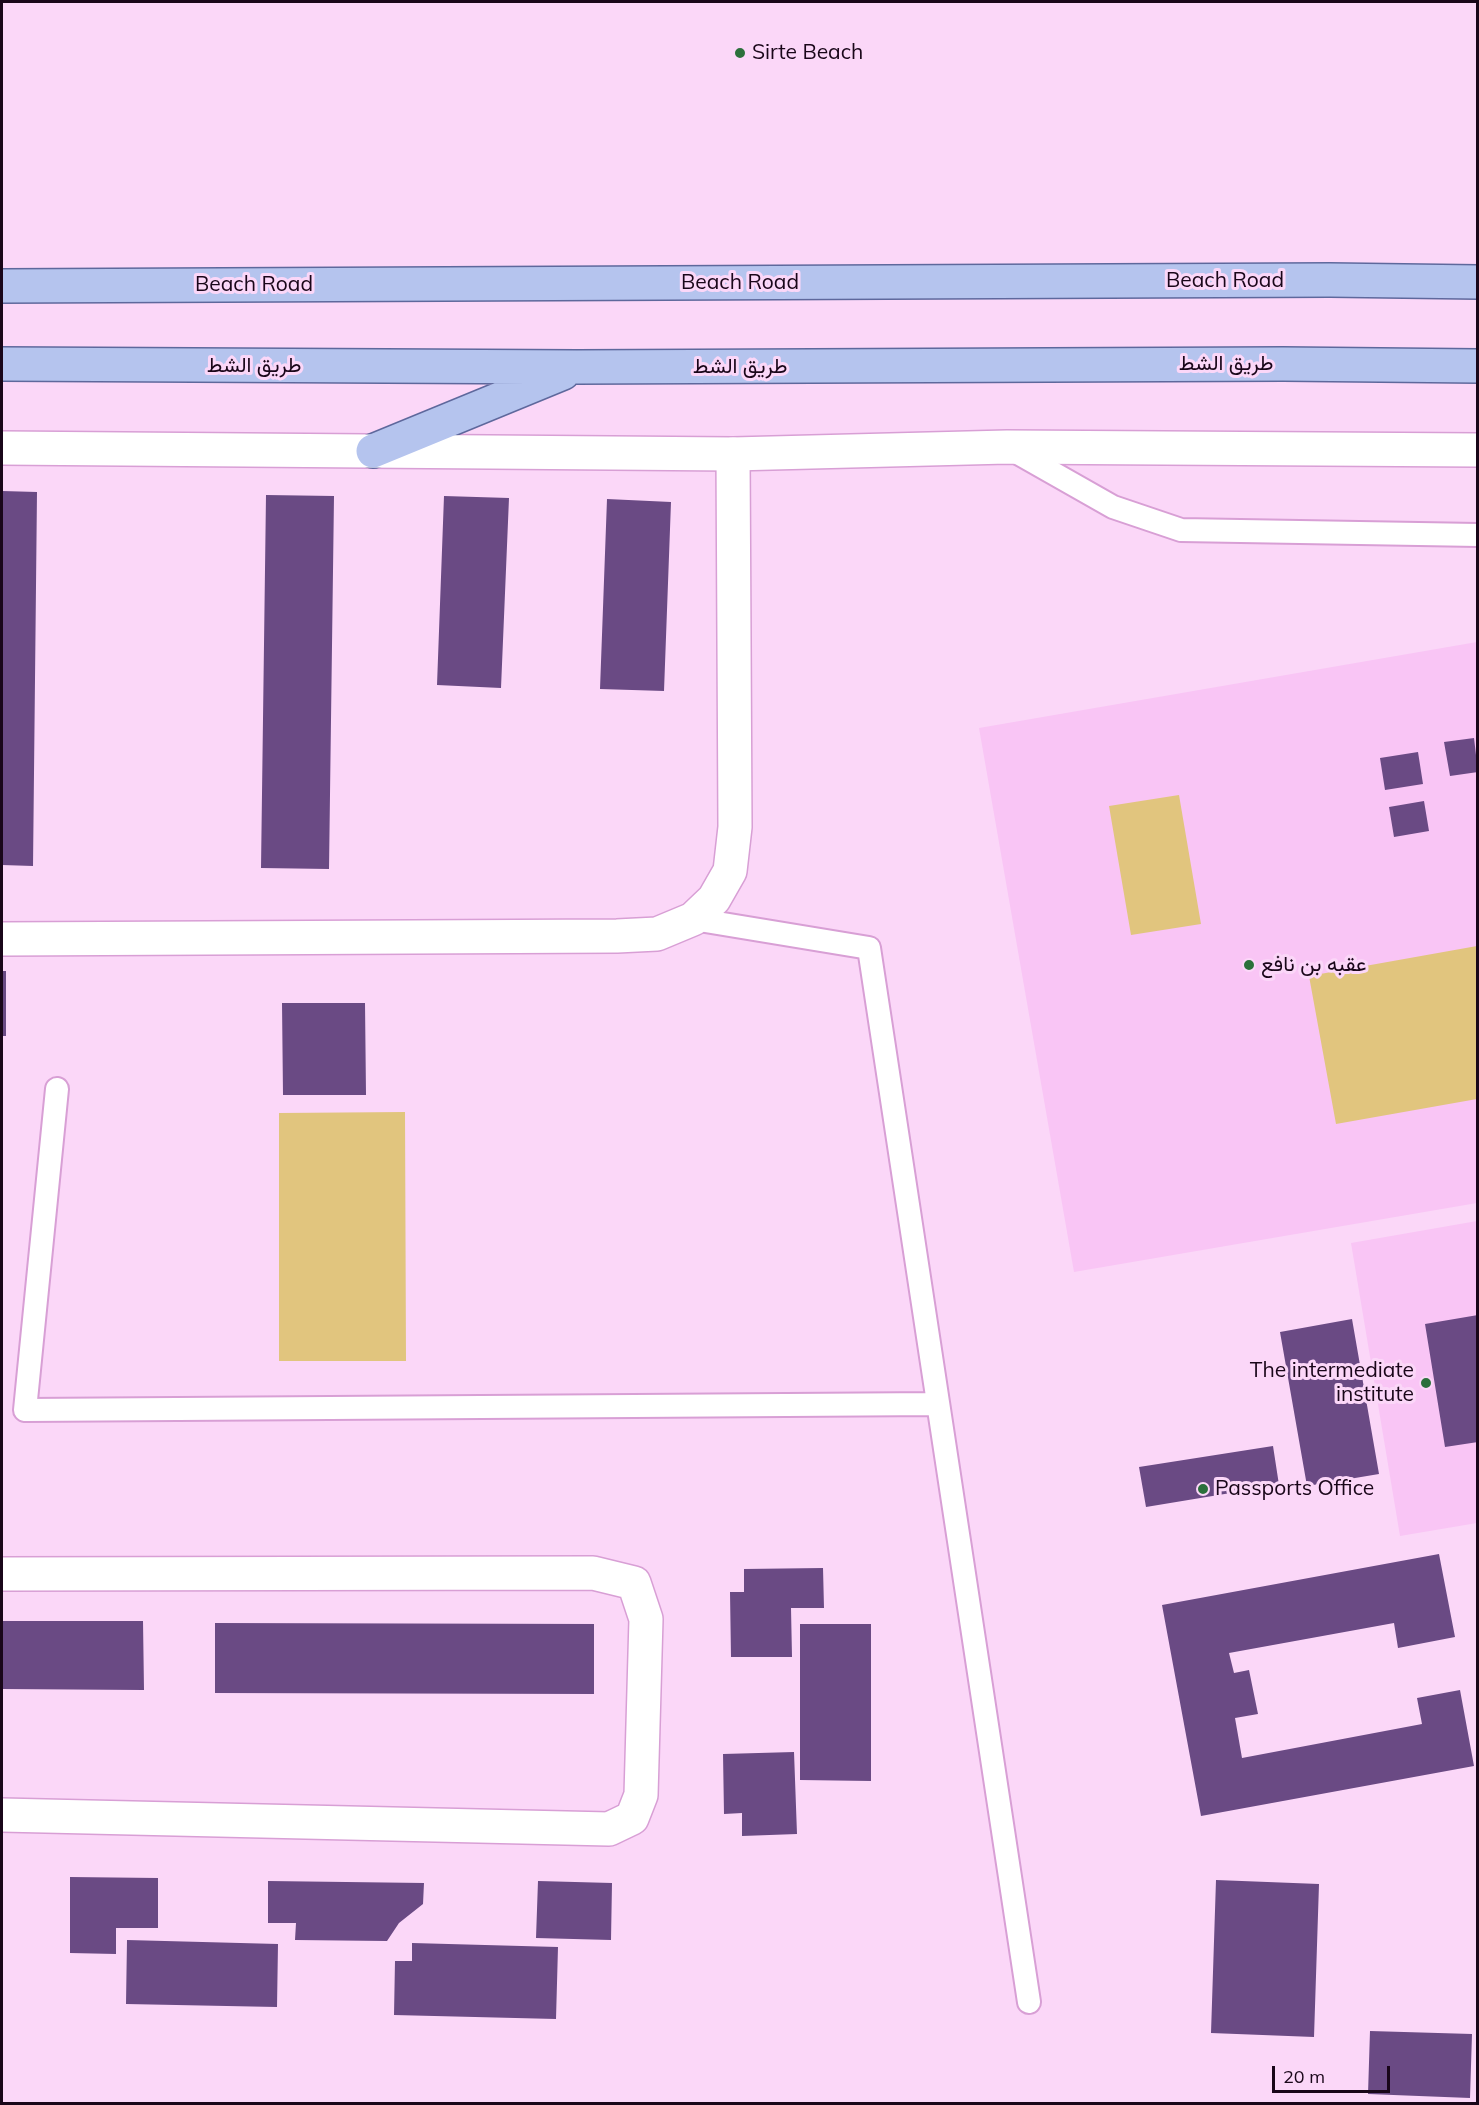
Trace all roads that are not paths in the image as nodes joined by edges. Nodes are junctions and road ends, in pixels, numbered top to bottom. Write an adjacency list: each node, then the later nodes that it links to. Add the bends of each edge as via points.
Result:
1 (1478, 282): 2 (main road, Beach Road)
2 (2, 286)
3 (2, 364): 5 (main road, طريق الشط)
4 (1478, 366): 5 (main road, طريق الشط)
5 (577, 367): 9 (main road)
6 (1007, 447): 8 (street); 10 (street); 11 (lane, via 1113,507 1181,530)
7 (2, 448): 9 (street)
8 (1478, 450)
9 (373, 451): 10 (street)
10 (733, 454): 12 (street, via 735,827 730,871 714,899)
11 (1478, 534)
12 (693, 919): 13 (street, via 657,934 617,936); 15 (lane, via 869,948)
13 (2, 939)
14 (57, 1089): 15 (lane, via 26,1410)
15 (938, 1404): 18 (lane)
16 (2, 1574): 17 (street, via 593,1573 634,1583 646,1619 641,1795 632,1818 609,1829)
17 (2, 1815)
18 (1029, 2002)

